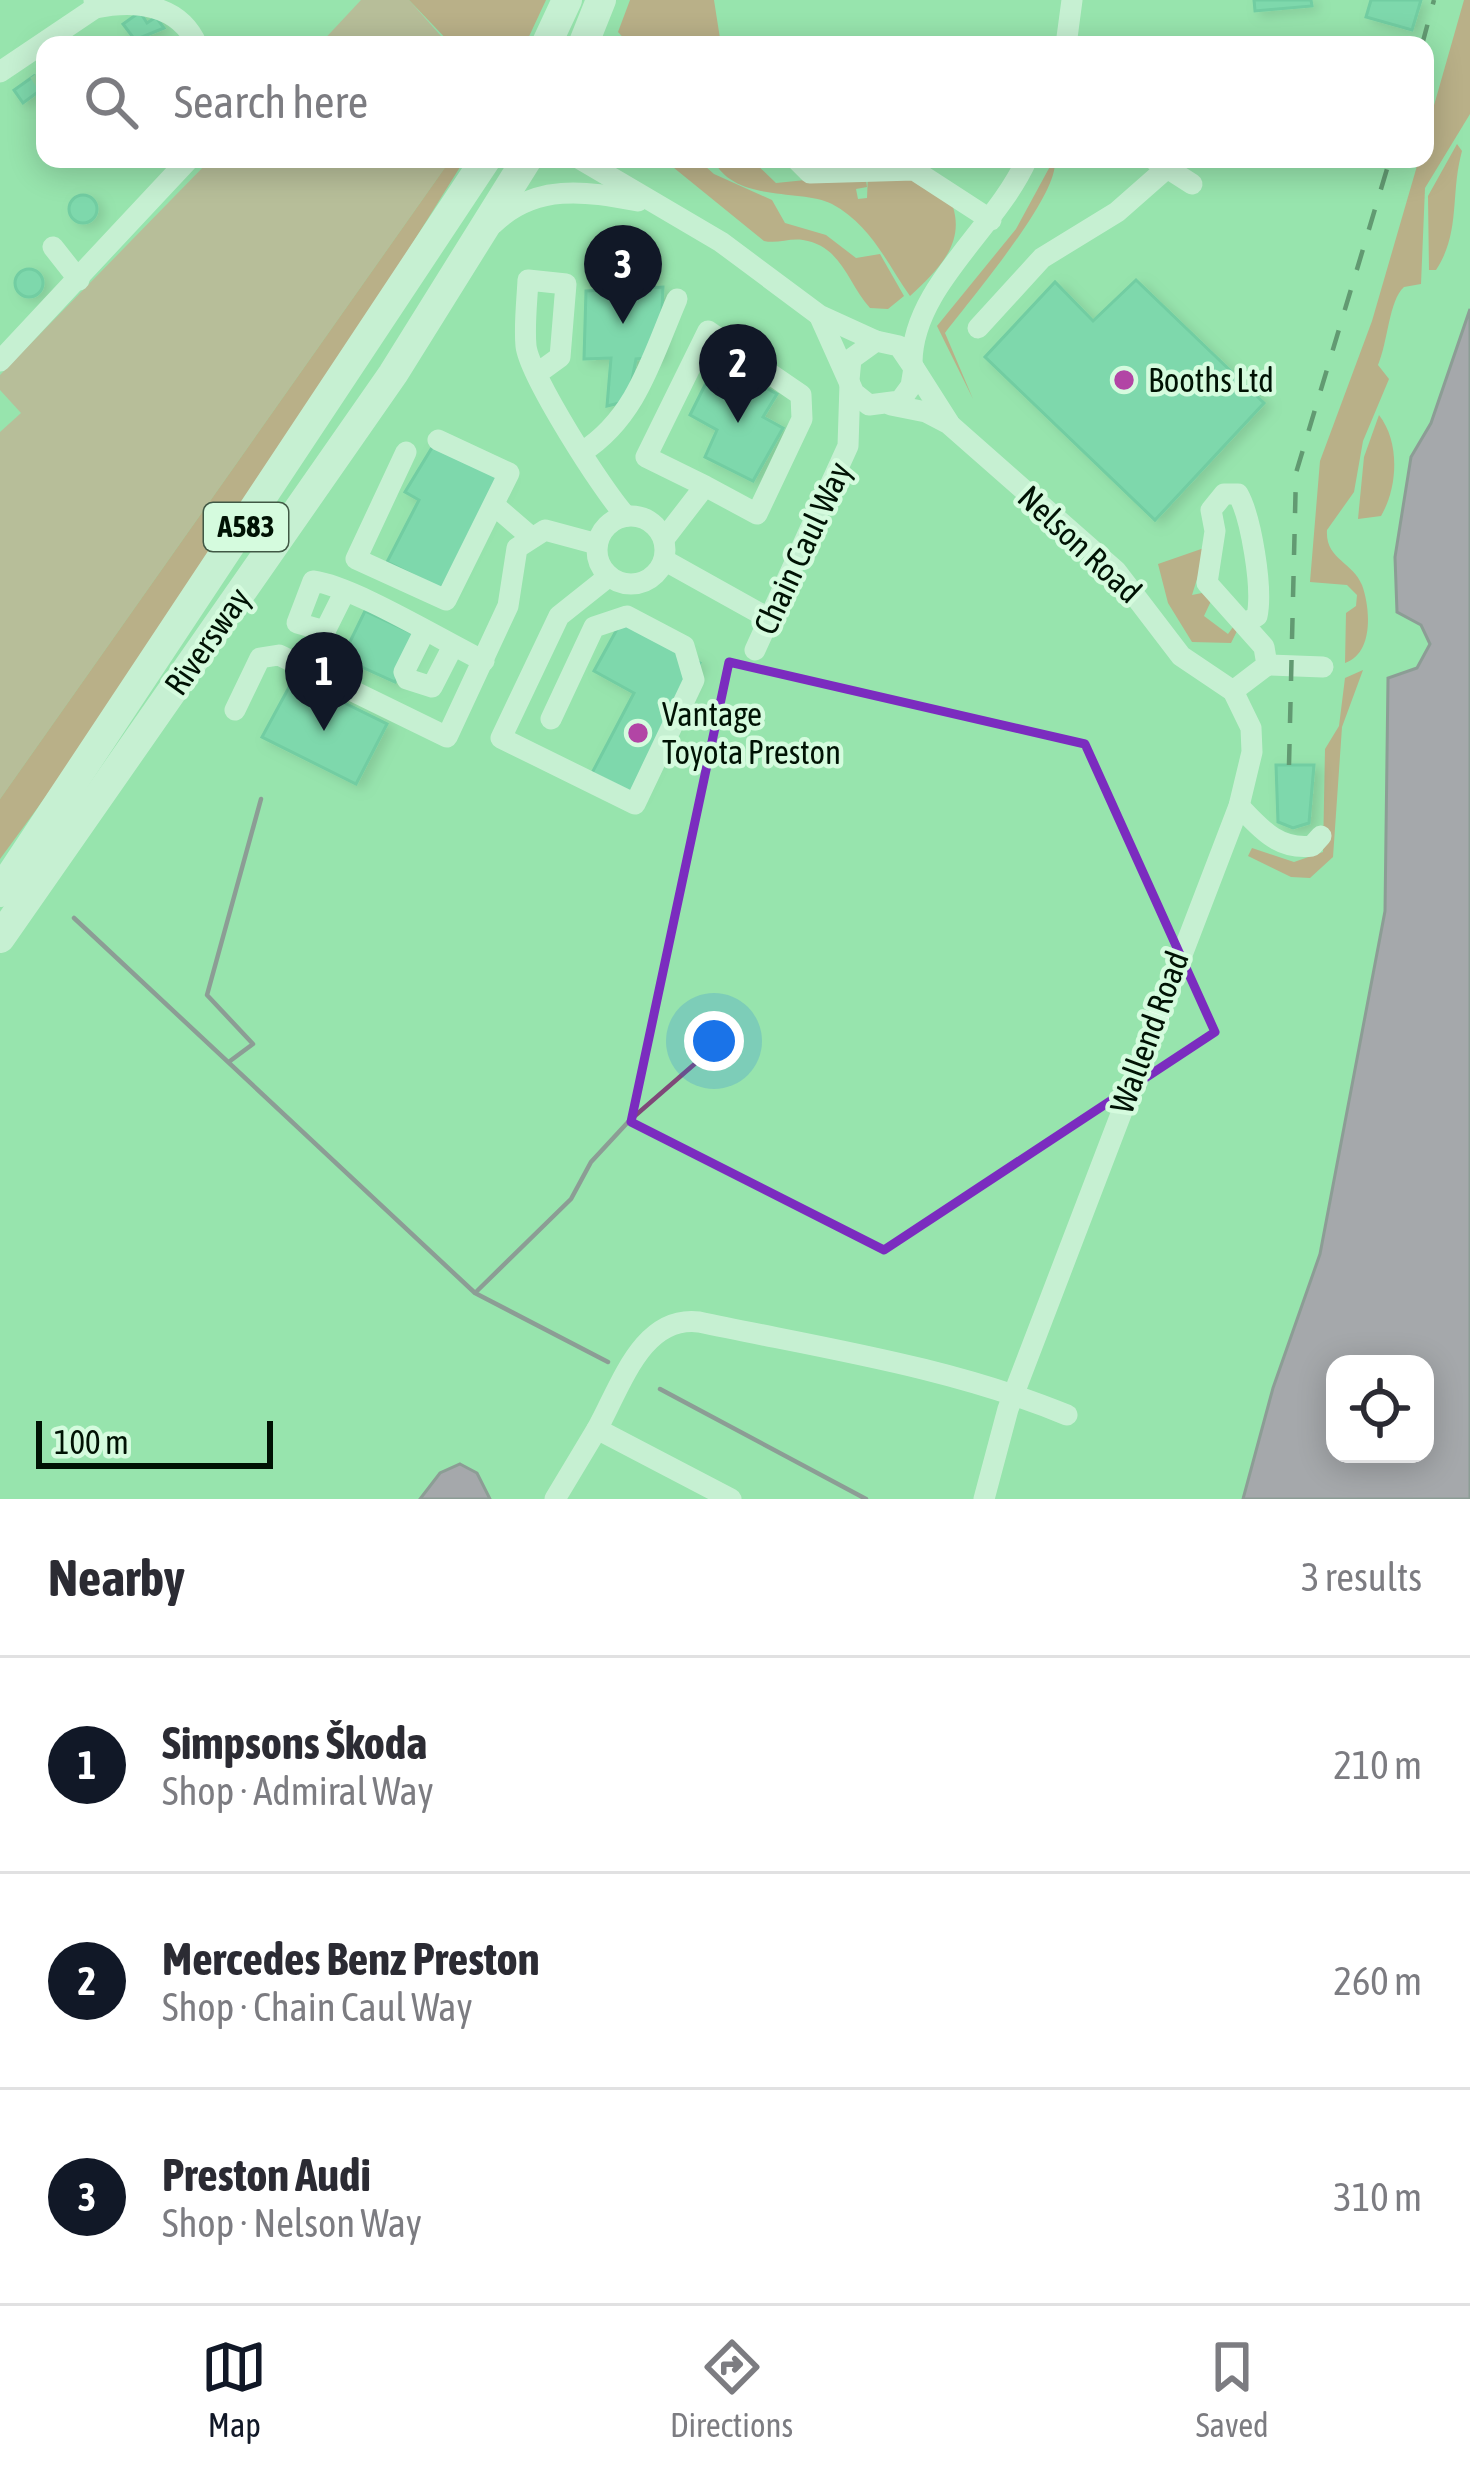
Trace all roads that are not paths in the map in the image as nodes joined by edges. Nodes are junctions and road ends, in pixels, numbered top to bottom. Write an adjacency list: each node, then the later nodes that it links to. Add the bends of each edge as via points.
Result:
1 (567, 0): 6 (highway)
2 (1072, 0): 7 (street)
3 (95, 4): 4 (street); 5 (street, via 133,1 177,19)
4 (61, 36)
5 (190, 36)
6 (550, 36)
7 (1067, 36)
8 (36, 60): 9 (street)
9 (0, 72)
10 (181, 168): 26 (street)
11 (481, 168): 33 (highway, Riversway / A583)
12 (499, 168): 33 (highway, A583, via 388,338)
13 (521, 168): 24 (highway, Riversway / A583)
14 (595, 168): 20 (street)
15 (612, 168): 20 (street)
16 (805, 168): 23 (street, via 914,170)
17 (1022, 168): 23 (street)
18 (1156, 168): 30 (street, via 1117,212 1042,258)
19 (1166, 168): 21 (street)
20 (621, 183): 22 (street)
21 (1192, 184)
22 (656, 205): 24 (street, via 581,190 555,194 516,205); 29 (street, via 722,242)
23 (992, 220): 28 (street)
24 (478, 239): 65 (highway, Riversway / A583, via 393,374)
25 (53, 247): 26 (street)
26 (79, 280): 32 (street)
27 (677, 299): 42 (street, via 632,406 610,435)
28 (929, 299): 31 (street); 34 (street, via 914,334)
29 (819, 315): 31 (street); 36 (street)
30 (978, 328)
31 (877, 341): 34 (street, via 899,346); 36 (street, via 851,359)
32 (0, 361)
33 (357, 361): 64 (highway, Riversway / A583)
34 (913, 365): 37 (street, via 911,386); 38 (street, Nelson Road)
35 (538, 373): 42 (street)
36 (849, 382): 37 (street, via 869,404); 40 (street, Chain Caul Way)
37 (890, 405): 38 (street, Nelson Road); 40 (street, Chain Caul Way)
38 (949, 424): 59 (street, Nelson Road, via 1116,572 1169,643)
39 (438, 440): 44 (street, via 509,473)
40 (848, 446): 51 (street, Chain Caul Way)
41 (406, 452): 44 (street, via 356,560 446,600)
42 (582, 452): 45 (street)
43 (705, 485): 43 (street, via 758,514 802,419 801,394 708,331 646,457); 48 (street)
44 (494, 505): 46 (street)
45 (626, 516): 47 (street); 48 (street, via 650,521)
46 (531, 537): 47 (street, via 558,531); 56 (street, via 517,548 508,606)
47 (597, 544): 49 (street)
48 (664, 550): 49 (street, via 641,584); 51 (street)
49 (608, 577): 61 (street, via 559,616 501,738 635,804 694,680 684,646 627,616 594,627)
50 (344, 592): 53 (street)
51 (770, 619): 55 (street, Chain Caul Way)
52 (1246, 623): 52 (street, via 1207,584 1211,510 1224,494 1238,494 1248,512 1260,573 1257,616); 57 (street)
53 (424, 632): 54 (street); 54 (street, via 407,679 432,687)
54 (453, 646): 56 (street)
55 (755, 650)
56 (484, 661): 60 (street, via 447,737 279,655 260,658)
57 (1267, 664): 58 (street); 59 (street)
58 (1323, 667)
59 (1233, 691): 62 (street, Wallend Road, via 1252,740)
60 (235, 710)
61 (551, 719)
62 (1239, 806): 63 (street, via 1291,848); 66 (street, Wallend Road)
63 (1321, 836)
64 (0, 892)
65 (0, 938)
66 (1011, 1401): 67 (street); 68 (street, via 683,1320 649,1338); 71 (street, Wallend Road)
67 (1066, 1415)
68 (596, 1429): 69 (street); 70 (street)
69 (555, 1499)
70 (731, 1499)
71 (985, 1499)

